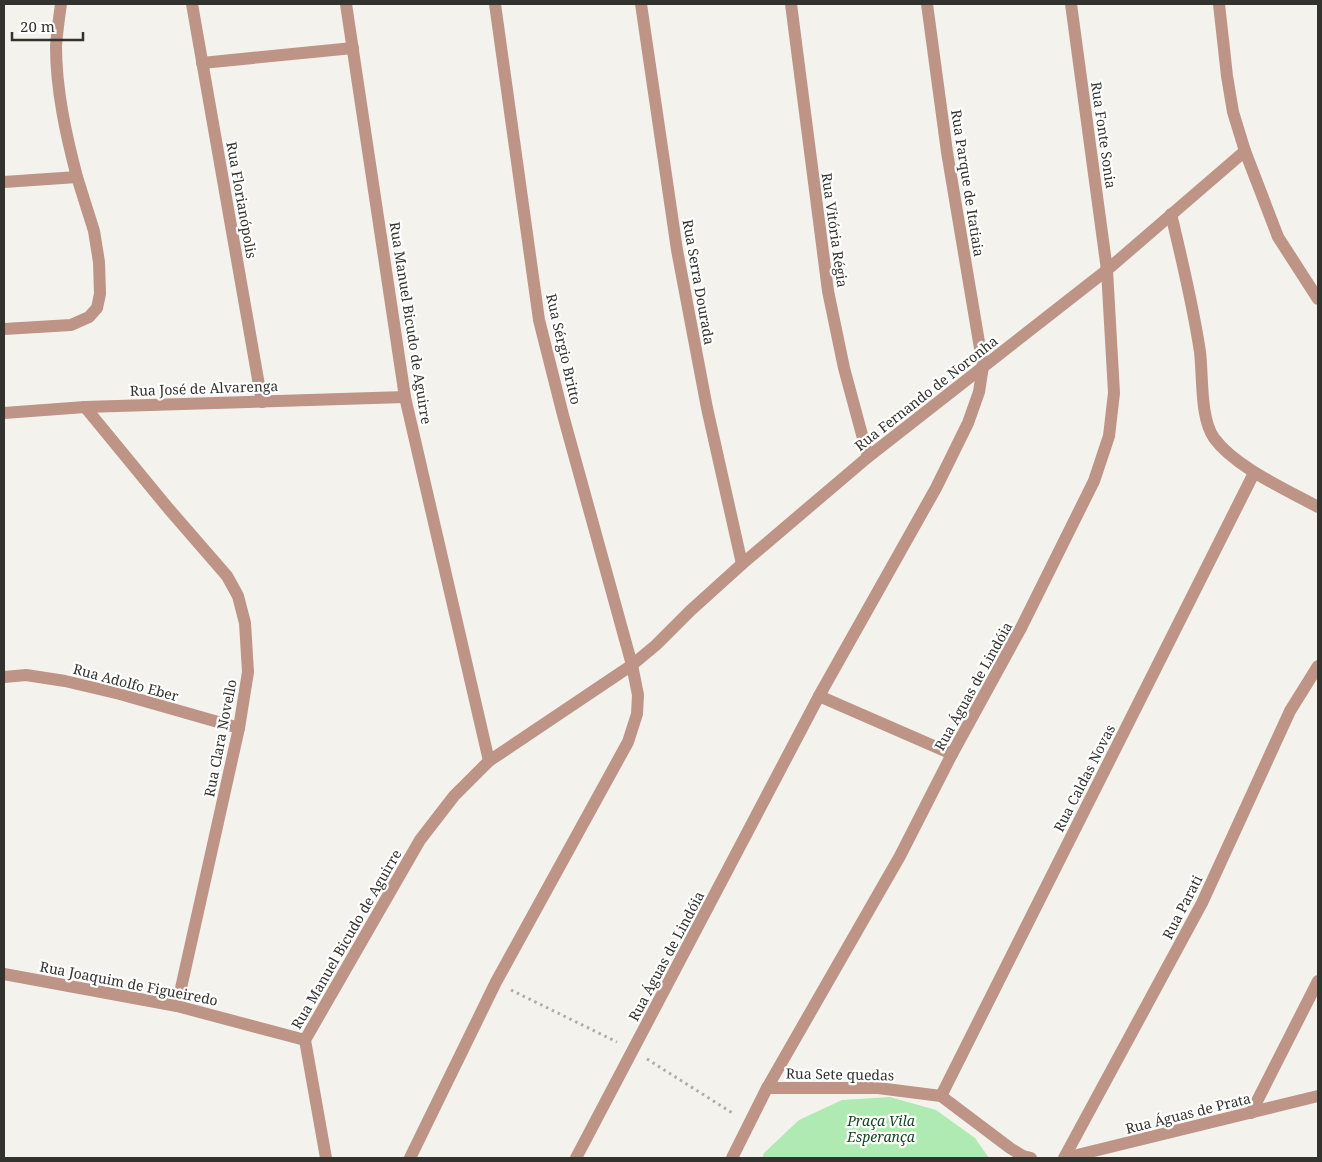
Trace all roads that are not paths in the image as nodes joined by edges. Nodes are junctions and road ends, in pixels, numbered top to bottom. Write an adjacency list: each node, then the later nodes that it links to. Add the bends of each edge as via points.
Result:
1 (61, 4): 13 (street, via 56,47 59,85)
2 (192, 4): 11 (street, Rua Florianópolis)
3 (346, 4): 10 (street, Rua Manuel Bicudo de Aguirre)
4 (495, 4): 28 (street, Rua Sérgio Britto, via 539,320)
5 (641, 4): 27 (street, Rua Serra Dourada, via 677,250 707,408)
6 (791, 4): 24 (street, Rua Vitória Régia, via 828,291)
7 (927, 4): 19 (street, Rua Parque de Itatiaia, via 947,152)
8 (1071, 4): 16 (street, Rua Fonte Sonia)
9 (1219, 4): 12 (street, via 1233,112)
10 (354, 48): 11 (street); 20 (street, Rua Manuel Bicudo de Aguirre)
11 (202, 63): 21 (street, Rua Florianópolis)
12 (1244, 151): 15 (street, Rua Fernando de Noronha); 17 (street, via 1278,237)
13 (76, 177): 14 (street); 18 (street, via 94,231 99,262 97,308 71,325)
14 (4, 182)
15 (1171, 214): 16 (street, Rua Fernando de Noronha); 25 (street, via 1200,352 1206,417 1212,436)
16 (1107, 270): 19 (street, Rua Fernando de Noronha); 33 (street, Rua Águas de Lindóia, via 1114,393 1109,436 1094,481 1021,628)
17 (1318, 299)
18 (4, 329)
19 (983, 366): 24 (street, Rua Fernando de Noronha); 31 (street, Rua Águas de Lindóia, via 968,423 936,488)
20 (405, 397): 21 (street, Rua José de Alvarenga); 34 (street, Rua Manuel Bicudo de Aguirre)
21 (262, 402): 22 (street, Rua José de Alvarenga)
22 (85, 407): 23 (street, Rua José de Alvarenga); 32 (street, Rua Clara Novello, via 228,576 238,596 245,623 248,672)
23 (4, 413)
24 (868, 457): 27 (street, Rua Fernando de Noronha)
25 (1254, 473): 26 (street); 40 (street, Rua Caldas Novas)
26 (1318, 507)
27 (742, 564): 28 (street, Rua Fernando de Noronha)
28 (632, 665): 34 (street, Rua Manuel Bicudo de Aguirre); 44 (street, via 638,695 637,714 628,742 496,982)
29 (1318, 666): 48 (street, Rua Parati, via 1290,711 1202,903)
30 (4, 677): 32 (street, Rua Adolfo Eber, via 26,675 65,681)
31 (819, 696): 33 (street); 45 (street, Rua Águas de Lindóia)
32 (239, 728): 37 (street, Rua Clara Novello)
33 (952, 754): 39 (street, Rua Águas de Lindóia, via 900,856)
34 (489, 761): 38 (street, Rua Manuel Bicudo de Aguirre, via 454,796 420,840)
35 (4, 974): 37 (street, Rua Joaquim de Figueiredo)
36 (1318, 981): 42 (street)
37 (177, 1006): 38 (street, Rua Joaquim de Figueiredo)
38 (305, 1040): 43 (street, Rua Manuel Bicudo de Aguirre)
39 (767, 1088): 40 (street, Rua Sete quedas, via 878,1088); 46 (street, Rua Sete quedas)
40 (941, 1096): 47 (street, Rua Sete quedas, via 1010,1148)
41 (1318, 1096): 42 (street, Rua Águas de Prata)
42 (1251, 1113): 48 (street, Rua Águas de Prata)
43 (326, 1158)
44 (410, 1158)
45 (576, 1158)
46 (732, 1158)
47 (1031, 1158)
48 (1064, 1158)

